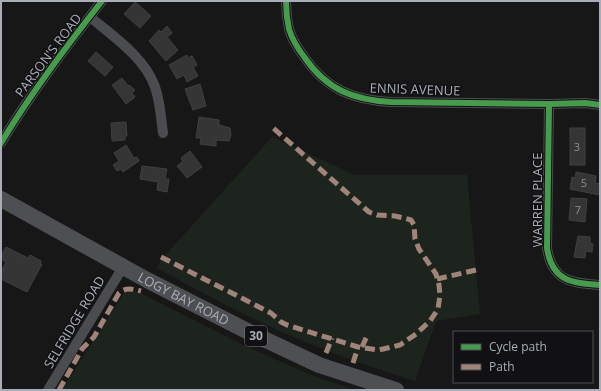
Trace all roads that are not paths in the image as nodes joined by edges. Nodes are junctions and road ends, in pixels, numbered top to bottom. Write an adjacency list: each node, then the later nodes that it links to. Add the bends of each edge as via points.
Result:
1 (102, 1): 3 (street, PARSON'S ROAD)
2 (286, 1): 4 (street, ENNIS AVENUE, via 289,29 300,52 322,80 352,96 385,102)
3 (90, 17): 6 (street, via 123,44 149,75 158,96); 7 (street, PARSON'S ROAD, via 42,79)
4 (548, 104): 5 (street, ENNIS AVENUE); 10 (street, WARREN PLACE, via 549,259 554,269 562,276 583,284)
5 (600, 105)
6 (163, 133)
7 (1, 143)
8 (1, 199): 9 (main road, LOGY BAY ROAD / 30)
9 (123, 266): 11 (street, SELFRIDGE ROAD); 12 (main road, LOGY BAY ROAD / 30, via 249,332 319,365)
10 (600, 285)
11 (48, 390)
12 (396, 390)

